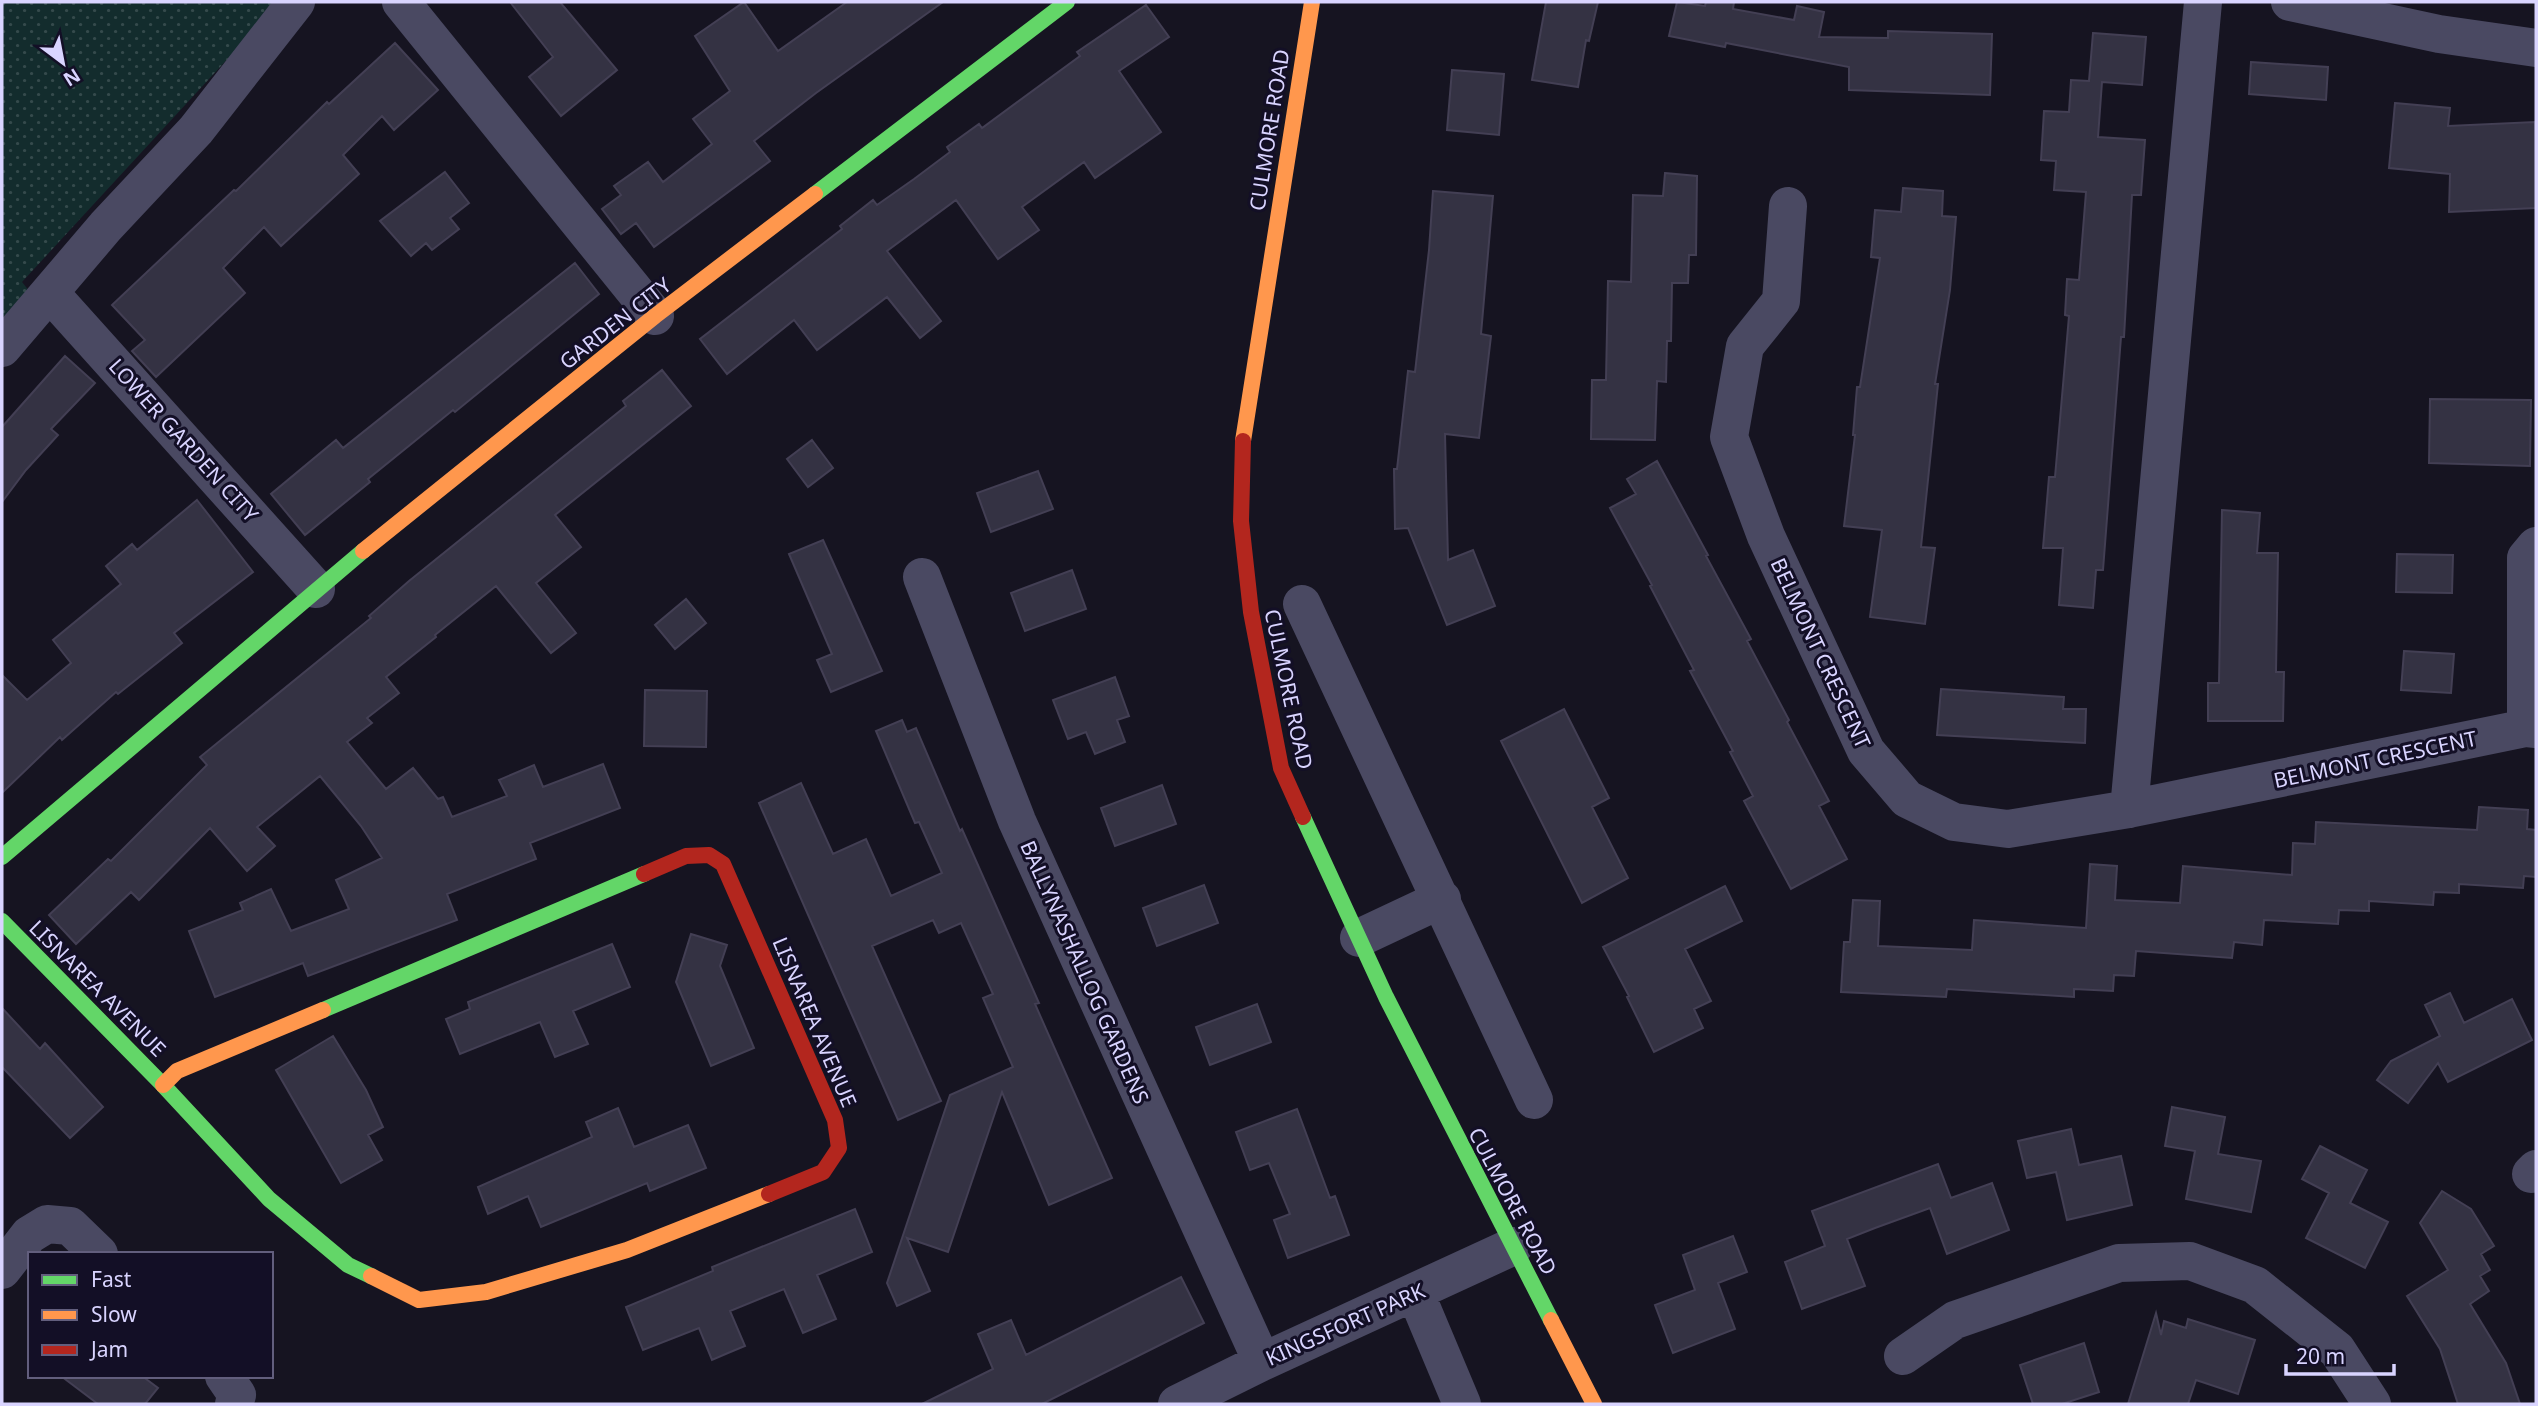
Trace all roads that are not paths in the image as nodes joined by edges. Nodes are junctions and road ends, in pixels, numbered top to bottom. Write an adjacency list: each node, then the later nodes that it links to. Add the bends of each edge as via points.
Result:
1 (296, 2): 9 (street, via 195,130)
2 (401, 2): 10 (street)
3 (1067, 2): 10 (main road, GARDEN CITY)
4 (1312, 2): 21 (main road, CULMORE ROAD, via 1241,453 1241,521 1251,612 1281,768)
5 (2203, 2): 17 (street)
6 (2290, 2): 7 (street, via 2439,34)
7 (2536, 48)
8 (1788, 206): 17 (street, BELMONT CRESCENT, via 1781,301 1745,346 1729,437 1766,536 1866,751 1907,799 1954,822 2008,829)
9 (50, 293): 11 (street); 14 (street, LOWER GARDEN CITY)
10 (655, 316): 14 (main road, GARDEN CITY)
11 (2, 348)
12 (2536, 546): 16 (street, via 2526,558)
13 (922, 578): 29 (street, BALLYNASHALLOG GARDENS, via 1017,821)
14 (316, 589): 18 (main road, GARDEN CITY)
15 (1302, 604): 19 (street)
16 (2531, 728): 17 (street, BELMONT CRESCENT)
17 (2129, 809)
18 (2, 857)
19 (1442, 899): 21 (street); 23 (street)
20 (2, 921): 22 (main road, LISNAREA AVENUE)
21 (1359, 938): 24 (main road, CULMORE ROAD)
22 (163, 1084): 22 (main road, LISNAREA AVENUE, via 269,1199 348,1265 419,1300 486,1292 627,1250 823,1172 839,1148 835,1120 787,1006 723,864 709,855 686,856 177,1071)
23 (1534, 1100)
24 (1514, 1246): 27 (street, KINGSFORT PARK); 34 (main road, CULMORE ROAD)
25 (97, 1252): 26 (street, via 70,1226 47,1224 29,1234)
26 (2, 1270)
27 (1415, 1292): 29 (street, KINGSFORT PARK); 33 (street)
28 (1903, 1356): 35 (street, via 1955,1320 2119,1263 2190,1261 2255,1285 2337,1350)
29 (1262, 1362): 32 (street, KINGSFORT PARK)
30 (225, 1378): 31 (street, via 237,1395)
31 (234, 1404)
32 (1177, 1404)
33 (1462, 1404)
34 (1594, 1404)
35 (2372, 1404)

